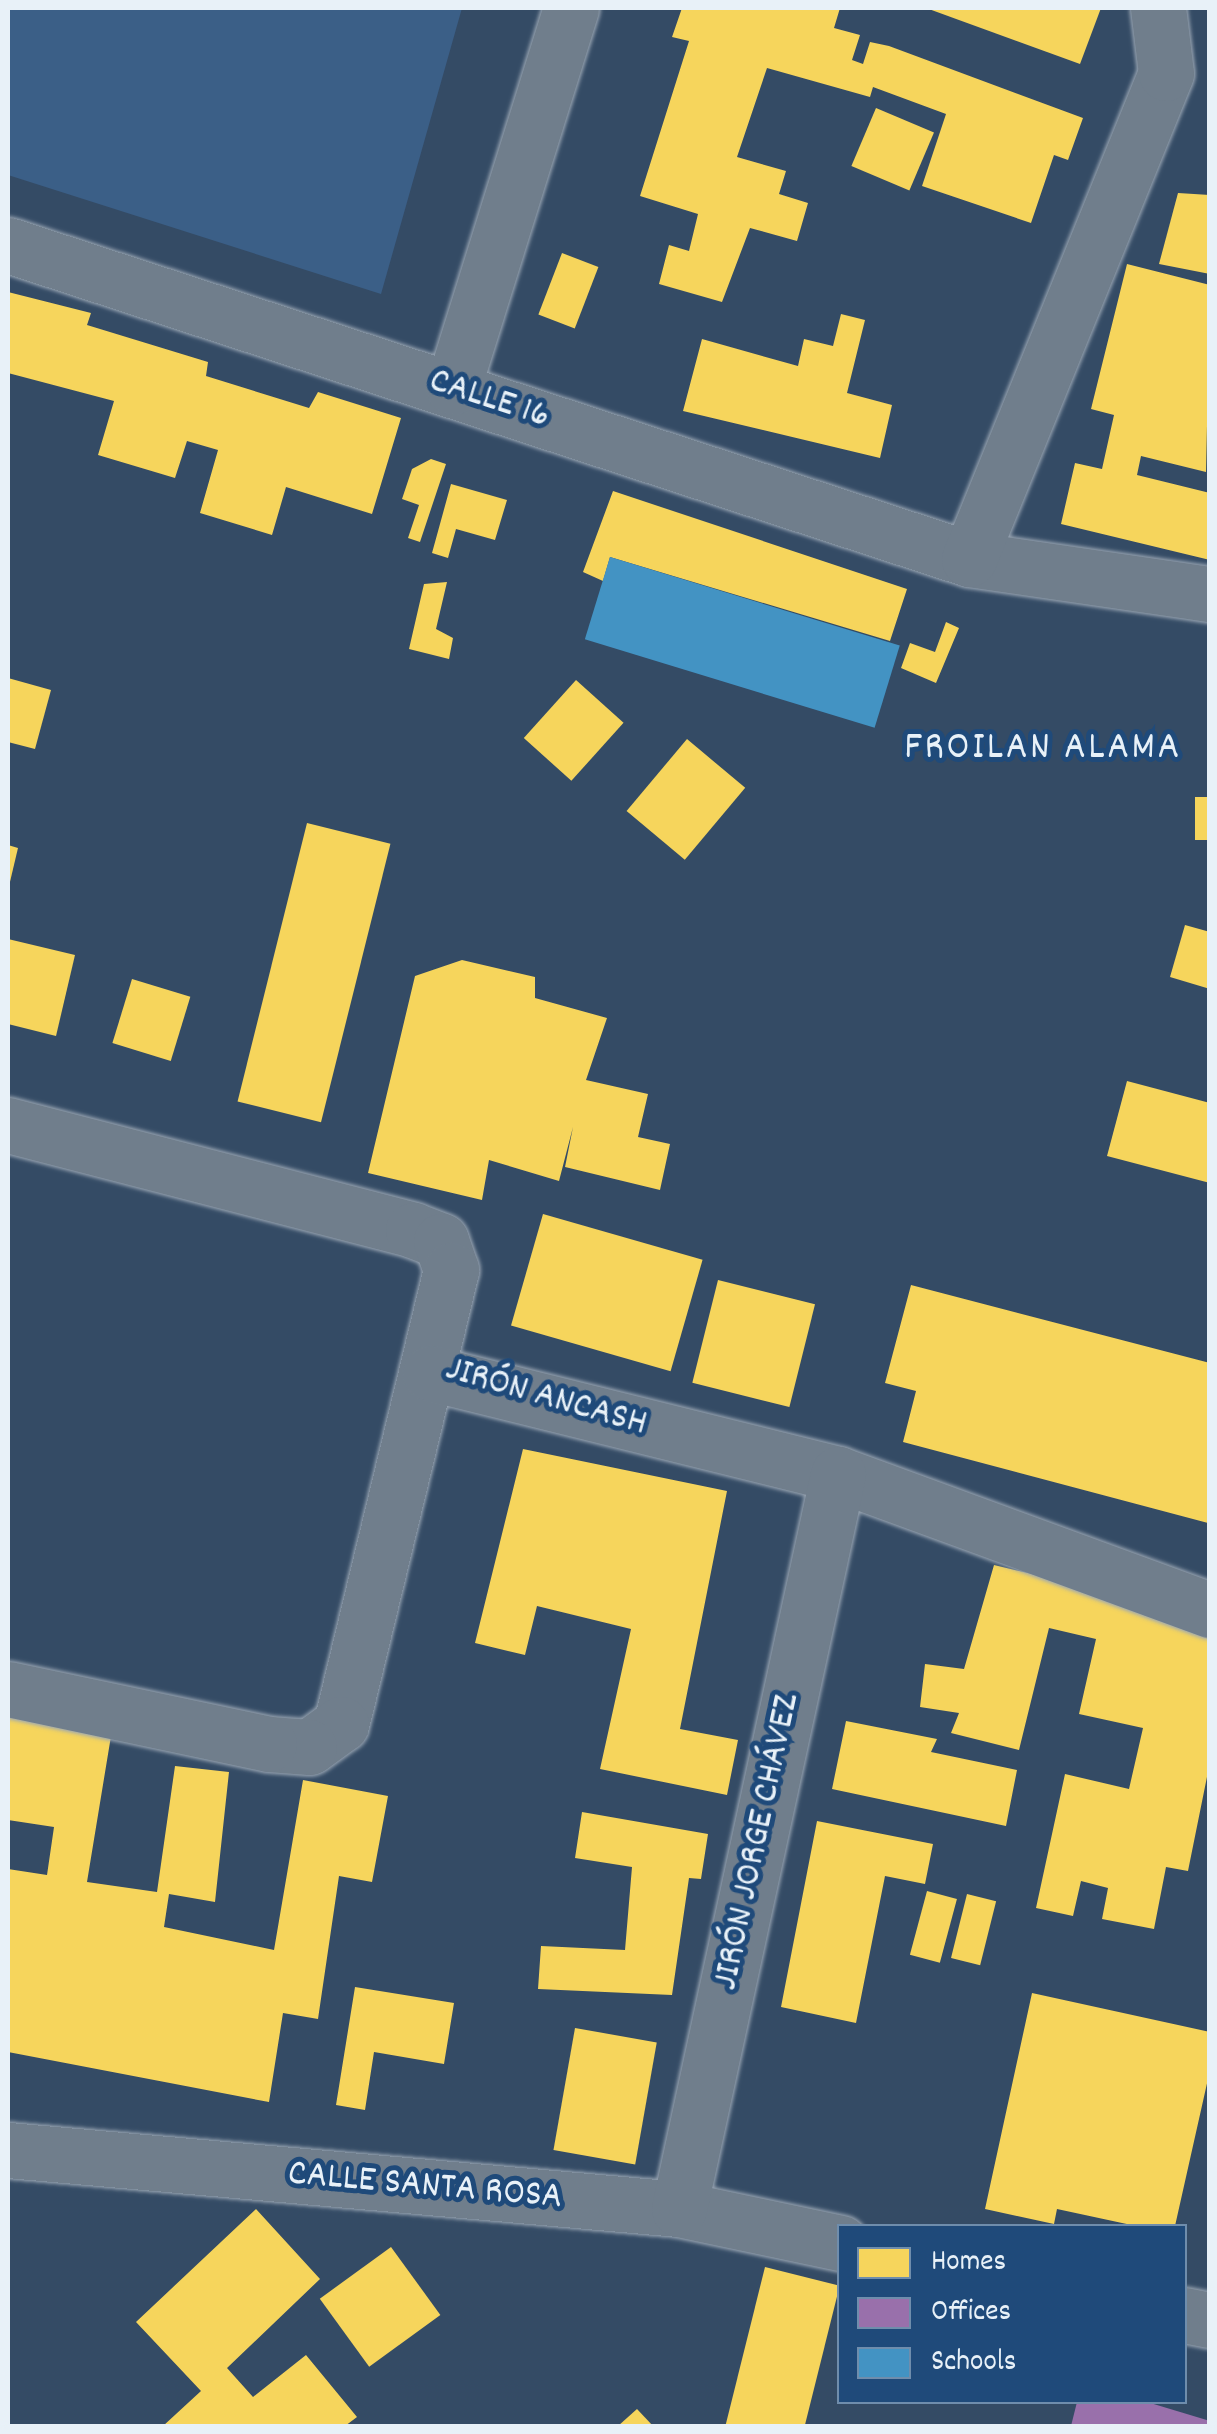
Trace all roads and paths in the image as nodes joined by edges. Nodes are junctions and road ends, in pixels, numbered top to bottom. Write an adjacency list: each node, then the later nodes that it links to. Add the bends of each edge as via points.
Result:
1 (572, 8): 5 (street)
2 (1158, 8): 3 (street)
3 (1188, 68): 6 (street)
4 (8, 244): 5 (street, CALLE 16)
5 (453, 388): 6 (street, CALLE 16)
6 (969, 559): 7 (street, CALLE 16)
7 (1210, 594)
8 (8, 1125): 9 (street, JIRÓN ANCASH, via 441,1241 451,1270)
9 (430, 1374): 10 (street, JIRÓN ANCASH); 12 (street, via 341,1724 310,1747 269,1744)
10 (838, 1474): 11 (street, JIRÓN ANCASH); 14 (street, JIRÓN JORGE CHÁVEZ)
11 (1210, 1610)
12 (8, 1689)
13 (8, 2150): 14 (street, CALLE SANTA ROSA)
14 (679, 2209): 15 (street, CALLE SANTA ROSA)
15 (837, 2241)

